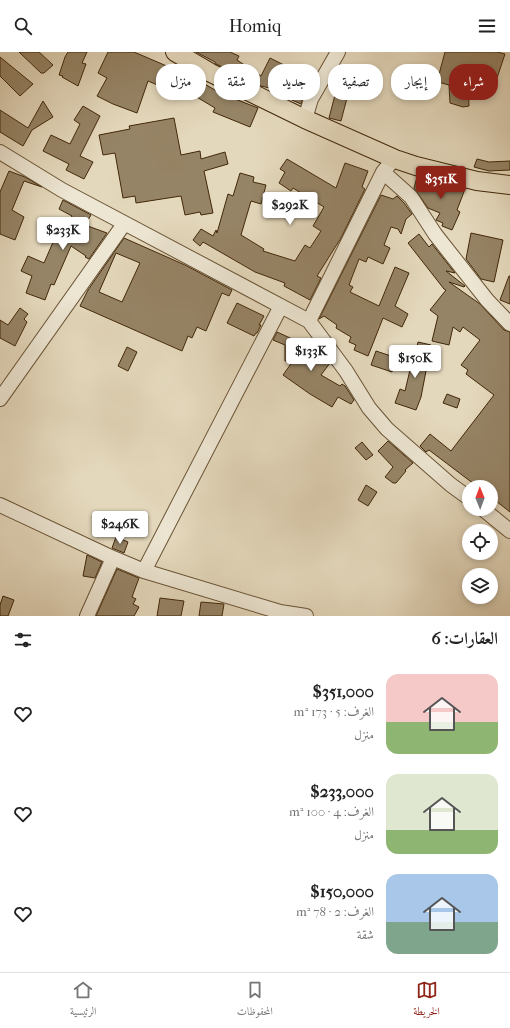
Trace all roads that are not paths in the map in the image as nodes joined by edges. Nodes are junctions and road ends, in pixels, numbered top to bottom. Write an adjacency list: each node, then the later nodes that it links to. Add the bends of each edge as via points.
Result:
1 (175, 52): 3 (main road, via 210,73)
2 (338, 52): 3 (street, via 311,99)
3 (304, 119): 5 (main road)
4 (0, 152): 8 (street)
5 (396, 159): 6 (street); 7 (main road, via 477,181)
6 (383, 172): 10 (street); 11 (street, via 411,197 435,234 487,300)
7 (510, 185)
8 (124, 224): 9 (street); 12 (street)
9 (280, 306): 10 (street); 18 (street)
10 (309, 321): 13 (street, via 369,408 388,429)
11 (510, 324)
12 (0, 399)
13 (462, 493)
14 (0, 505): 17 (street)
15 (492, 516): 16 (street)
16 (510, 531)
17 (113, 558): 18 (street); 20 (street)
18 (144, 571): 19 (street)
19 (280, 614): 21 (street)
20 (87, 616)
21 (306, 616)

